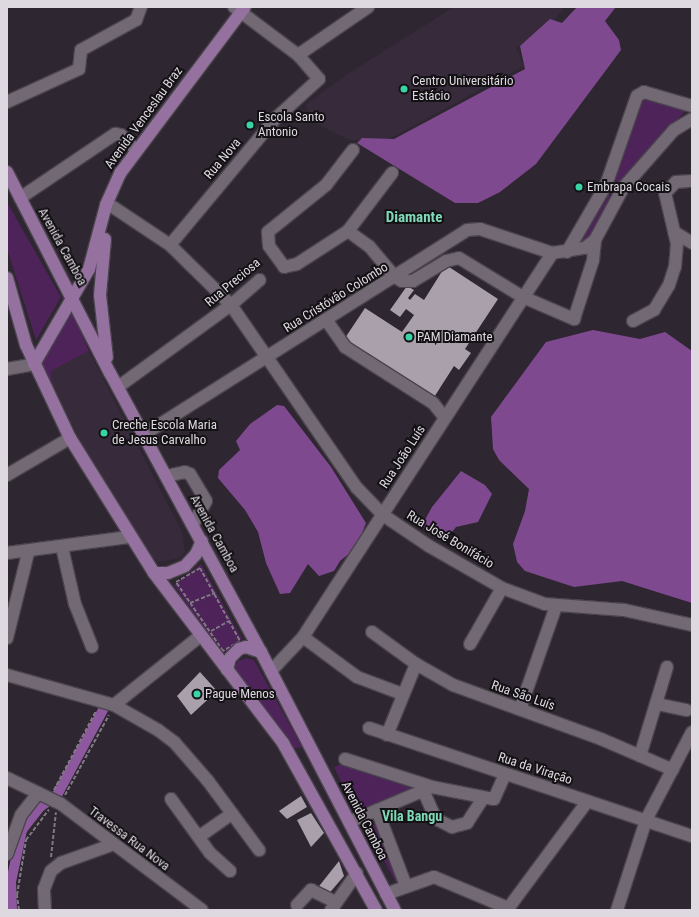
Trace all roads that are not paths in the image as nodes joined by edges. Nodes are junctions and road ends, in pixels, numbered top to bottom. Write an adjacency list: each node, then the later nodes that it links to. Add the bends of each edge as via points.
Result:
1 (141, 7): 6 (street, via 136,20 81,50 82,64 76,71)
2 (255, 7): 4 (main road, Avenida Venceslau Braz)
3 (368, 7): 5 (street)
4 (242, 11): 5 (street); 9 (main road, Avenida Venceslau Braz); 18 (main road, Avenida Venceslau Braz)
5 (298, 55): 24 (street, Rua Nova, via 319,79 276,118)
6 (7, 102)
7 (692, 106): 14 (street, via 640,93)
8 (692, 119): 16 (street, via 674,130)
9 (136, 150): 17 (street, via 121,134 115,134); 18 (main road, Avenida Venceslau Braz)
10 (353, 150): 20 (street, Rua Preciosa, via 326,185 272,226 268,239 278,263 290,268)
11 (7, 172): 17 (main road, Avenida Camboa)
12 (392, 173): 20 (street, Rua Preciosa)
13 (692, 181): 21 (street, via 676,182 665,193 665,204)
14 (606, 185): 16 (street); 25 (street)
15 (7, 186): 19 (main road, via 20,211)
16 (619, 194): 22 (street)
17 (20, 198): 19 (main road, Avenida Camboa)
18 (109, 206): 24 (street, Rua José Bonifácio); 30 (main road, Avenida Venceslau Braz, via 89,269); 38 (main road, Avenida Venceslau Braz, via 100,295)
19 (34, 227): 30 (main road, Avenida Camboa)
20 (348, 231): 27 (street, via 369,246)
21 (674, 232): 23 (street); 34 (street, via 676,254 669,285 654,310)
22 (595, 240): 25 (street, via 585,248); 31 (street, via 593,260 574,319)
23 (692, 243)
24 (170, 245): 32 (street, Rua José Bonifácio)
25 (567, 252): 26 (street)
26 (552, 253): 27 (street, Rua Cristóvão Colombo, via 473,228); 31 (street, Rua João Luís)
27 (395, 277): 31 (street, via 413,281 446,261 458,258); 33 (street, Rua Cristóvão Colombo)
28 (7, 278): 36 (main road)
29 (260, 280): 32 (street, Rua Preciosa)
30 (73, 296): 36 (main road, Avenida Venceslau Braz); 38 (main road, Avenida Camboa)
31 (523, 297): 40 (street, Rua João Luís)
32 (231, 305): 35 (street, Rua José Bonifácio); 39 (street, Rua Preciosa)
33 (326, 321): 35 (street, Rua Cristóvão Colombo); 40 (street, via 345,347 433,403)
34 (633, 321)
35 (267, 358): 41 (street, Rua Cristóvão Colombo); 45 (street, Rua José Bonifácio, via 357,488)
36 (34, 364): 37 (street); 42 (main road)
37 (7, 370)
38 (110, 373): 39 (main road, Avenida Camboa)
39 (118, 387): 41 (main road, Avenida Camboa)
40 (445, 418): 45 (street, Rua João Luís)
41 (143, 435): 44 (main road, Avenida Camboa)
42 (70, 438): 43 (street); 47 (main road)
43 (7, 475)
44 (166, 476): 46 (main road, Avenida Camboa); 46 (street, via 185,472 190,474 206,501)
45 (383, 515): 53 (street, Rua José Bonifácio, via 429,546); 58 (street, Rua João Luís)
46 (193, 524): 48 (main road, Avenida Camboa)
47 (129, 537): 49 (street); 52 (main road)
48 (202, 541): 52 (main road, via 196,554 185,566 168,573); 62 (main road, Avenida Camboa)
49 (62, 547): 50 (street); 61 (street, via 75,604)
50 (28, 552): 51 (street); 59 (street)
51 (7, 553)
52 (154, 573): 57 (main road)
53 (502, 588): 54 (street, Rua José Bonifácio); 60 (street)
54 (556, 606): 55 (street, Rua José Bonifácio, via 624,610); 71 (street)
55 (692, 625)
56 (372, 632): 63 (street, Rua São Luís)
57 (205, 634): 65 (main road); 70 (street)
58 (304, 637): 66 (street, Rua João Luís); 68 (street, via 357,677)
59 (7, 638)
60 (470, 644)
61 (92, 647)
62 (261, 652): 65 (main road, via 246,647 239,649 230,658); 66 (main road, Avenida Camboa)
63 (416, 664): 68 (street); 71 (street, Rua São Luís, via 453,685)
64 (667, 667): 69 (street)
65 (227, 670): 96 (main road, via 283,743)
66 (270, 671): 89 (main road, Avenida Camboa)
67 (7, 675): 70 (street)
68 (402, 694): 75 (street)
69 (656, 704): 72 (street); 76 (street)
70 (114, 705): 87 (street, via 158,730 175,743)
71 (520, 709): 76 (street, Rua São Luís)
72 (686, 710)
73 (369, 728): 75 (street, Rua da Viração)
74 (692, 733): 78 (street)
75 (387, 735): 79 (street, Rua da Viração)
76 (640, 756): 78 (street, Rua São Luís)
77 (345, 760): 81 (street)
78 (673, 770): 88 (street)
79 (505, 774): 82 (street, via 496,798); 85 (street, Rua da Viração)
80 (7, 778): 83 (street, Travessa Rua Nova)
81 (427, 789): 82 (street); 82 (street, via 436,819 452,827 467,823); 86 (street)
82 (483, 798)
83 (51, 799): 92 (street, Travessa Rua Nova); 94 (street, via 20,816)
84 (171, 799): 90 (street)
85 (587, 802): 88 (street, Rua da Viração); 101 (street)
86 (377, 810): 89 (street); 97 (street)
87 (232, 814): 90 (street); 93 (street)
88 (646, 820): 91 (street, Rua da Viração); 106 (street)
89 (349, 822): 98 (main road, Avenida Camboa)
90 (200, 836): 95 (street, via 210,853)
91 (692, 836)
92 (111, 845): 102 (street, via 61,863 51,871 44,889); 103 (street, Travessa Rua Nova)
93 (259, 850)
94 (7, 854)
95 (230, 871)
96 (357, 873): 100 (street); 104 (main road)
97 (406, 886): 98 (street); 101 (street, via 434,877)
98 (386, 894): 105 (main road, Avenida Camboa)
99 (297, 905): 100 (street, via 311,890)
100 (334, 906)
101 (508, 909)
102 (45, 910)
103 (202, 910)
104 (376, 910)
105 (395, 910)
106 (618, 910)

